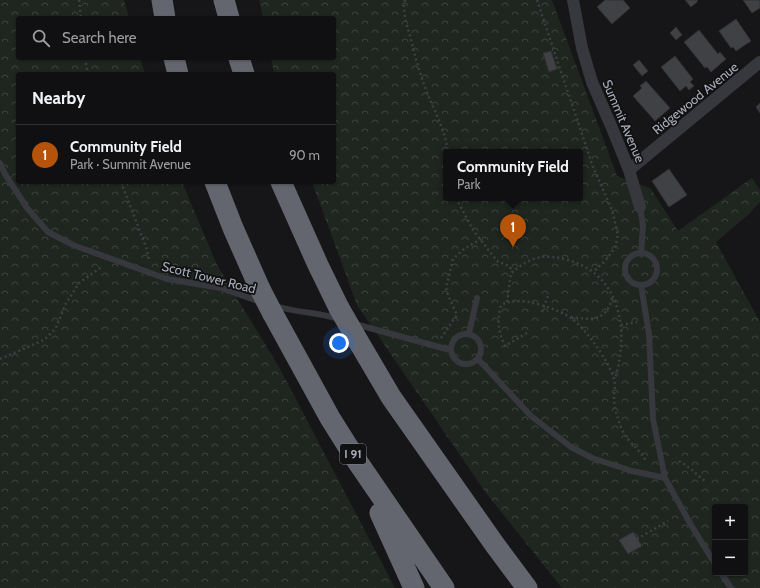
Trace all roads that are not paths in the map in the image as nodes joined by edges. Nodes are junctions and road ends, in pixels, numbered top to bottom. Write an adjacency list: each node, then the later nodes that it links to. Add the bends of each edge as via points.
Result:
1 (162, 0): 4 (highway)
2 (224, 0): 5 (highway)
3 (573, 0): 12 (street, Summit Avenue, via 582,48 592,82)
4 (165, 16)
5 (228, 16)
6 (174, 60): 9 (highway)
7 (240, 60): 10 (highway)
8 (760, 62): 12 (street, Ridgewood Avenue)
9 (178, 72)
10 (243, 72)
11 (0, 162): 20 (lane, Scott Tower Road, via 27,208 48,232 73,245 167,279 221,288 285,309 329,316)
12 (629, 170): 15 (street, Summit Avenue)
13 (216, 184): 22 (highway, I 91, bridge, via 260,289 330,418)
14 (281, 184): 24 (highway, bridge, via 339,308 391,397)
15 (640, 206): 16 (lane, Summit Avenue, via 643,225)
16 (641, 254): 17 (lane, via 634,255 626,266 629,279); 17 (lane, via 656,262 657,274 651,282)
17 (641, 285): 23 (lane, via 649,334 653,419)
18 (477, 298): 19 (lane)
19 (469, 334): 20 (lane, via 463,333 453,339); 21 (lane, via 479,341 481,353)
20 (450, 350): 21 (lane, via 455,360 460,363 473,363)
21 (478, 359): 23 (lane, via 531,416 571,448 632,471)
22 (357, 461): 27 (highway); 28 (highway, I 91)
23 (665, 478): 25 (lane)
24 (495, 545): 29 (highway); 30 (highway)
25 (712, 559)
26 (723, 576): 31 (lane)
27 (414, 588)
28 (444, 588)
29 (527, 588)
30 (534, 588)
31 (731, 588)

